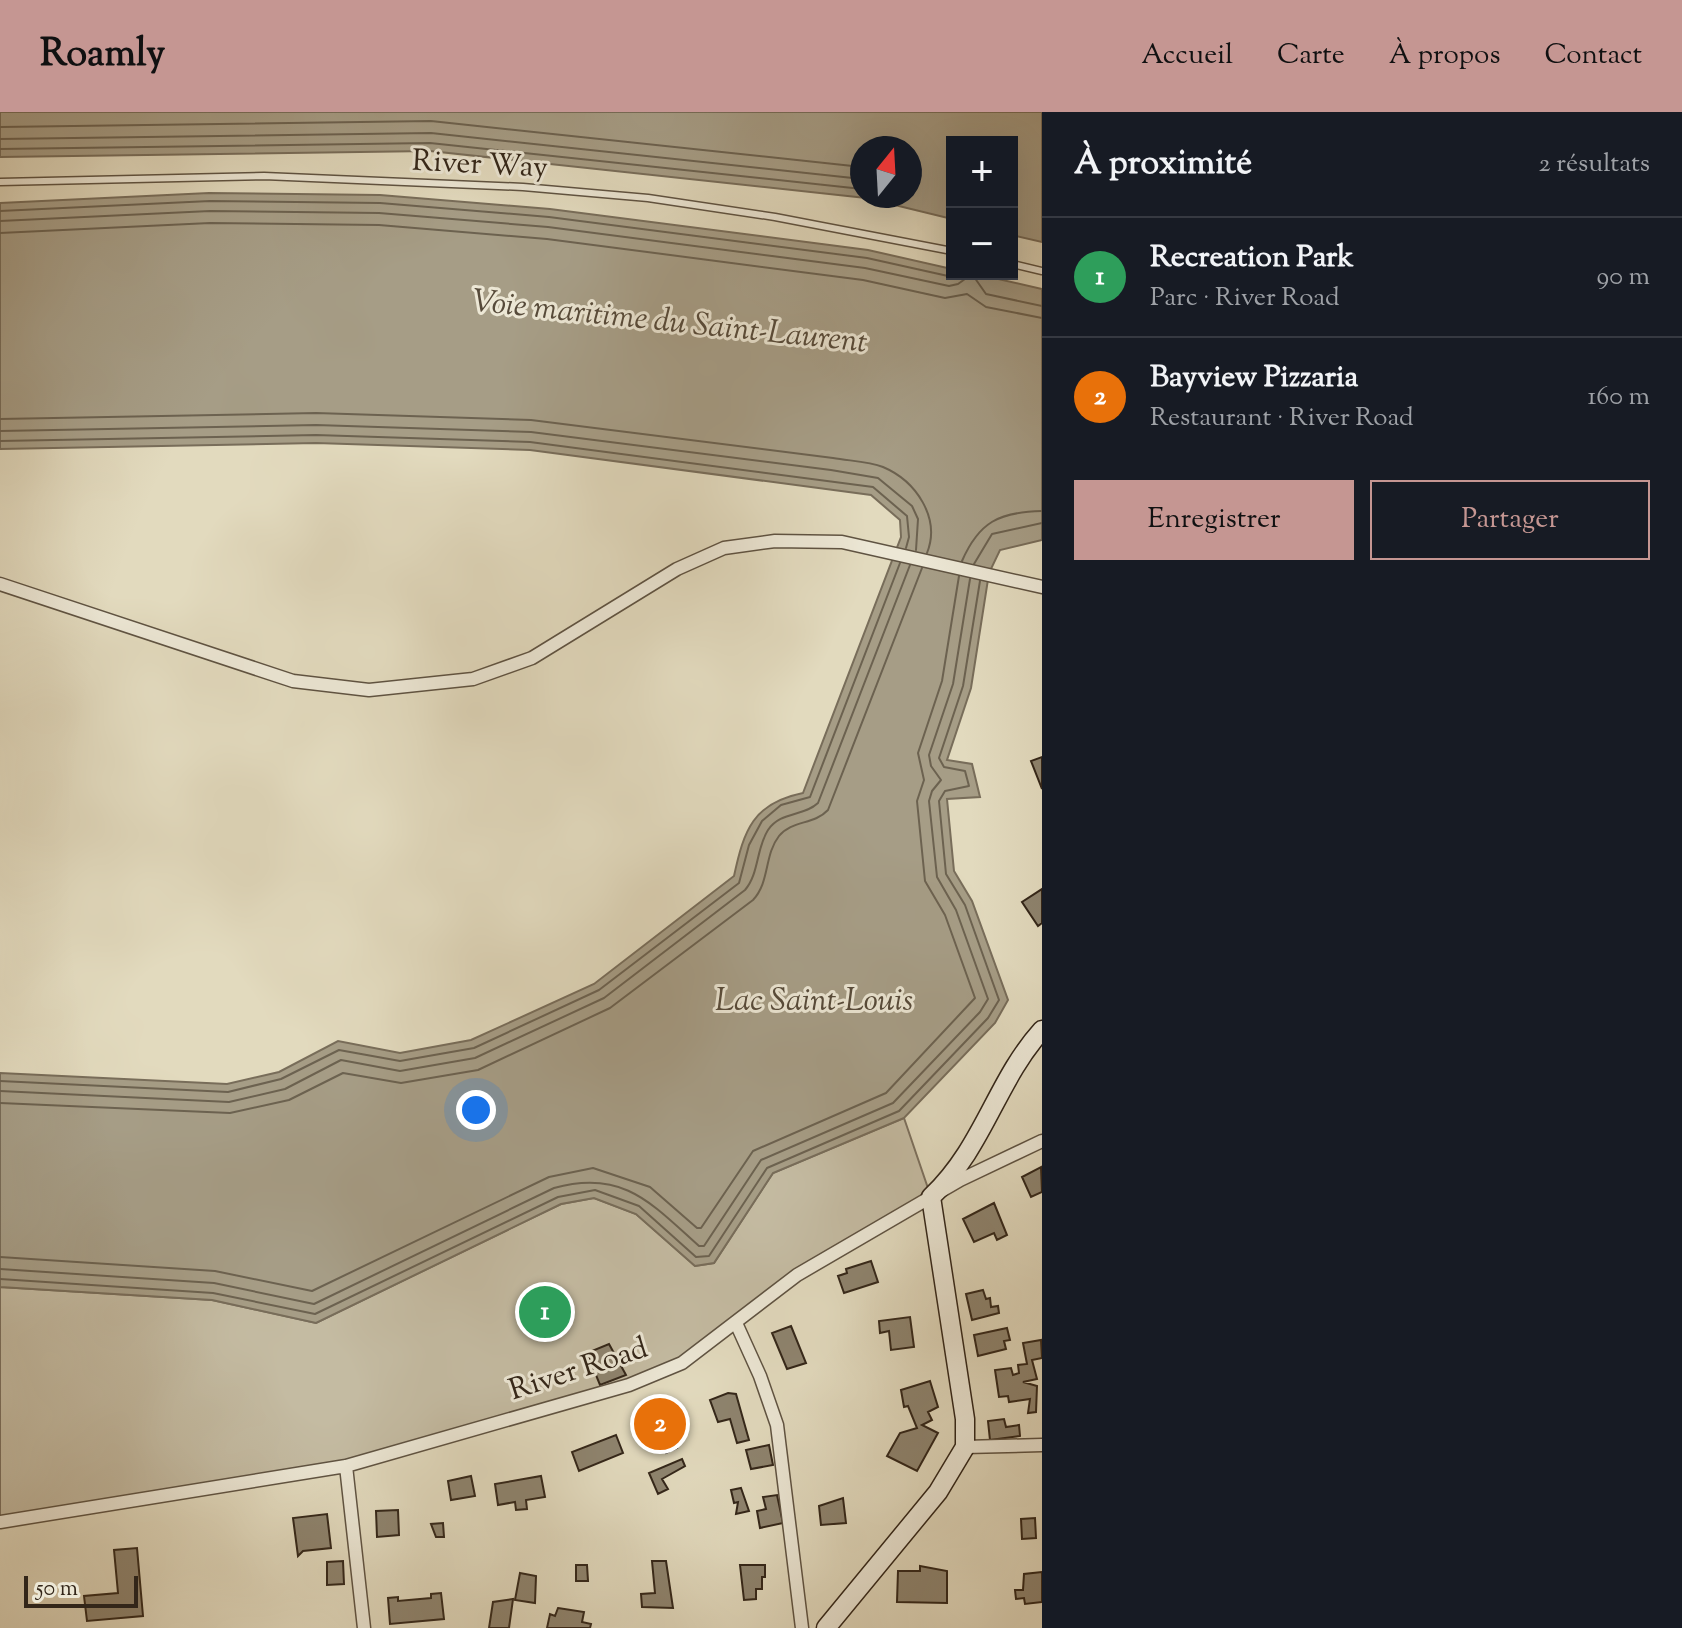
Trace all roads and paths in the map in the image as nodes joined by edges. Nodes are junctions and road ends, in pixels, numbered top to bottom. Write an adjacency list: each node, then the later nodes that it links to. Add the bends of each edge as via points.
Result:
1 (0, 182): 2 (lane, River Way, via 249,176 523,187 648,198)
2 (946, 250)
3 (1018, 265): 4 (lane)
4 (1042, 271)
5 (0, 584): 6 (street, via 293,681 369,690 473,679 532,658 677,569 724,548 775,541 842,542)
6 (1042, 587)
7 (1042, 1030): 9 (street, River Road, via 1022,1055 969,1154)
8 (1042, 1141): 9 (street)
9 (931, 1197): 10 (street, River Road, via 797,1275); 12 (street)
10 (736, 1323): 13 (street, River Road, via 682,1363 629,1385); 16 (street, via 777,1425)
11 (1042, 1445): 12 (street)
12 (965, 1447): 17 (street, via 938,1492)
13 (346, 1466): 14 (street, River Road); 15 (street)
14 (0, 1522)
15 (364, 1628)
16 (802, 1628)
17 (826, 1628)

